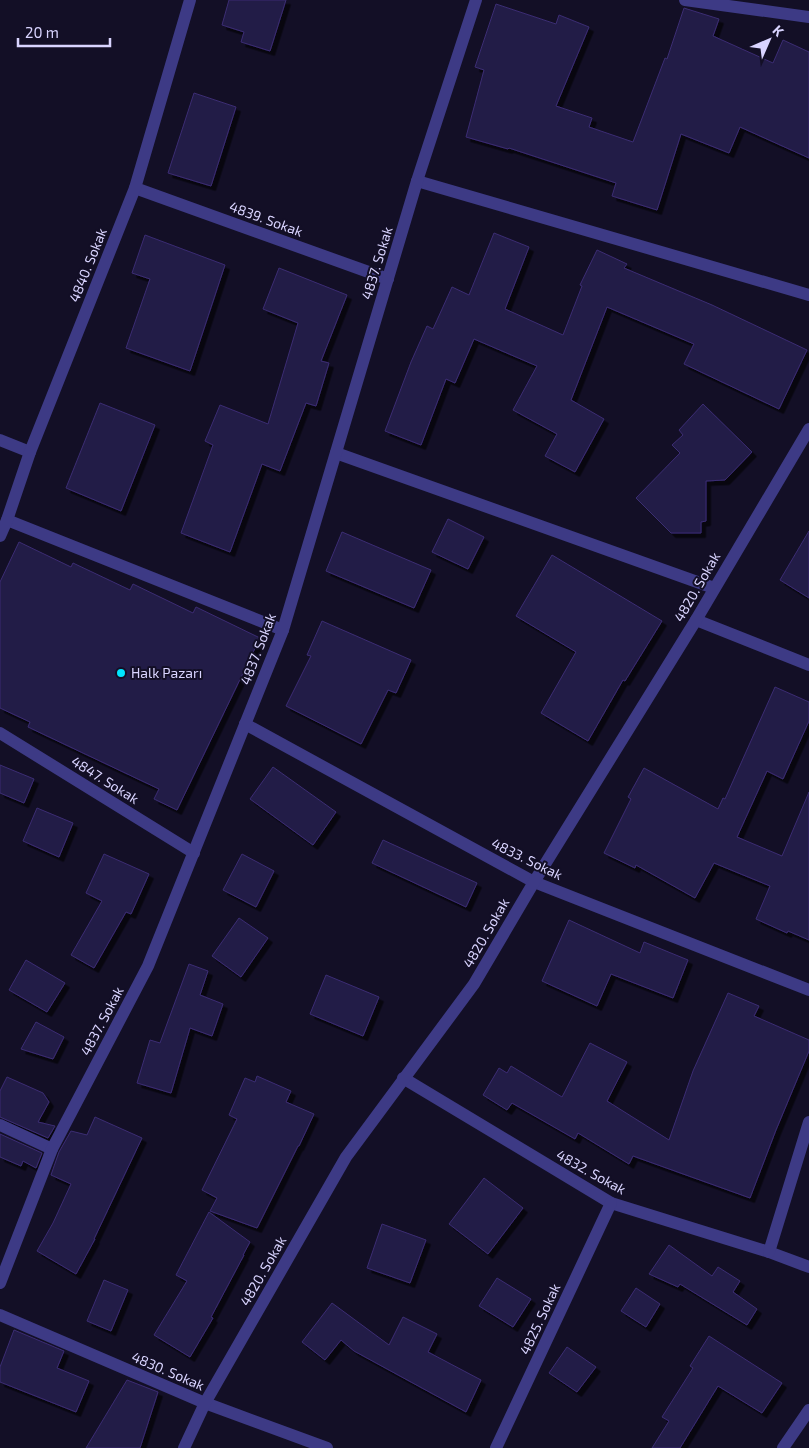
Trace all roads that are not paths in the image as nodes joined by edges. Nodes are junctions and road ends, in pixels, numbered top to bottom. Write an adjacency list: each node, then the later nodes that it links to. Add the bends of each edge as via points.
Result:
1 (190, 0): 6 (street, 4840. Sokak)
2 (476, 0): 5 (street, 4837. Sokak)
3 (686, 0): 4 (street)
4 (809, 17)
5 (417, 180): 7 (street, 4837. Sokak); 8 (street)
6 (135, 188): 7 (street, 4839. Sokak); 11 (street, 4840. Sokak)
7 (388, 279): 12 (street, 4837. Sokak)
8 (809, 295)
9 (809, 429): 15 (street, 4820. Sokak)
10 (0, 440): 11 (street)
11 (30, 452): 13 (street, 4840. Sokak)
12 (336, 454): 15 (street); 17 (street, 4837. Sokak)
13 (7, 520): 14 (street, 4840. Sokak); 17 (street)
14 (0, 536)
15 (714, 588): 16 (street, 4820. Sokak)
16 (696, 620): 18 (street); 22 (street, 4820. Sokak)
17 (283, 630): 19 (street, 4837. Sokak)
18 (809, 665)
19 (245, 724): 21 (street, 4837. Sokak); 22 (street, 4833. Sokak)
20 (0, 733): 21 (street, 4847. Sokak)
21 (194, 853): 27 (street, 4837. Sokak, via 148,966)
22 (534, 882): 23 (street, 4833. Sokak); 24 (street, 4820. Sokak, via 474,984)
23 (809, 990)
24 (403, 1078): 28 (street, 4832. Sokak); 33 (street, 4820. Sokak, via 346,1157)
25 (809, 1122): 29 (street)
26 (0, 1125): 27 (street)
27 (52, 1149): 31 (street, 4837. Sokak)
28 (611, 1204): 29 (street, 4832. Sokak); 37 (street, 4825. Sokak)
29 (769, 1252): 30 (street, 4832. Sokak)
30 (809, 1268)
31 (0, 1283)
32 (0, 1315): 33 (street, 4830. Sokak)
33 (205, 1403): 35 (street, 4820. Sokak); 36 (street, 4830. Sokak)
34 (809, 1410): 38 (street)
35 (184, 1448)
36 (327, 1448)
37 (496, 1448)
38 (783, 1448)

